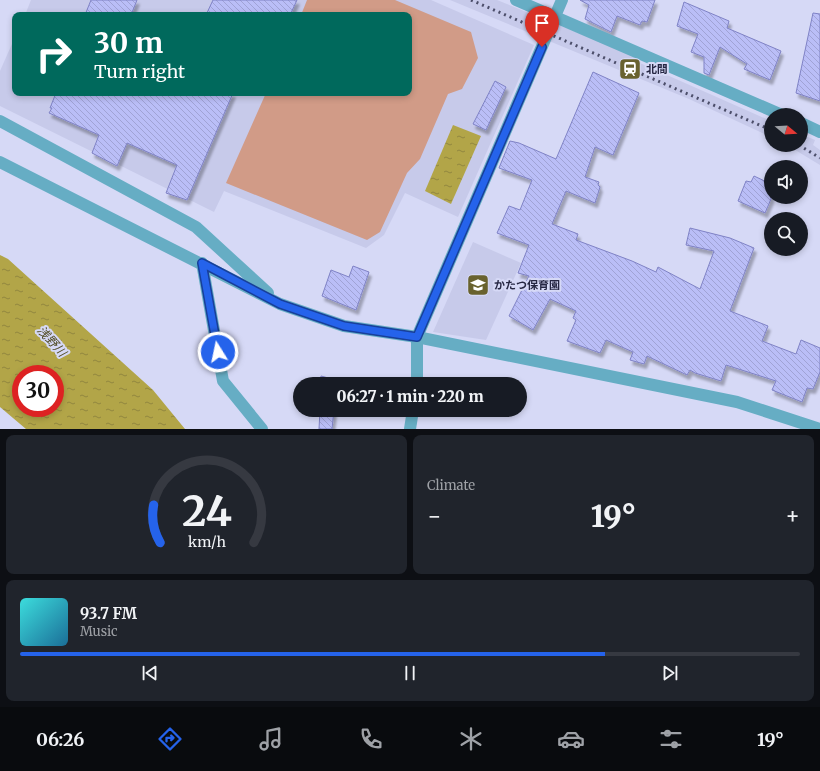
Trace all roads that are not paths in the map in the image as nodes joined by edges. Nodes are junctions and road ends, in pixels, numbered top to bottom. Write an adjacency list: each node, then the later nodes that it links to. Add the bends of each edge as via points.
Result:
1 (516, 0): 3 (street)
2 (562, 0): 3 (street)
3 (555, 16): 4 (street); 11 (street)
4 (766, 108)
5 (0, 121): 10 (street, via 196,227)
6 (808, 126): 7 (street)
7 (820, 132)
8 (0, 162): 9 (street)
9 (202, 263): 10 (street); 14 (street, via 223,381)
10 (280, 304): 11 (street, via 344,326)
11 (417, 337): 12 (street); 16 (street, via 737,402)
12 (417, 377)
13 (412, 417): 15 (street)
14 (262, 429)
15 (410, 429)
16 (820, 429)

